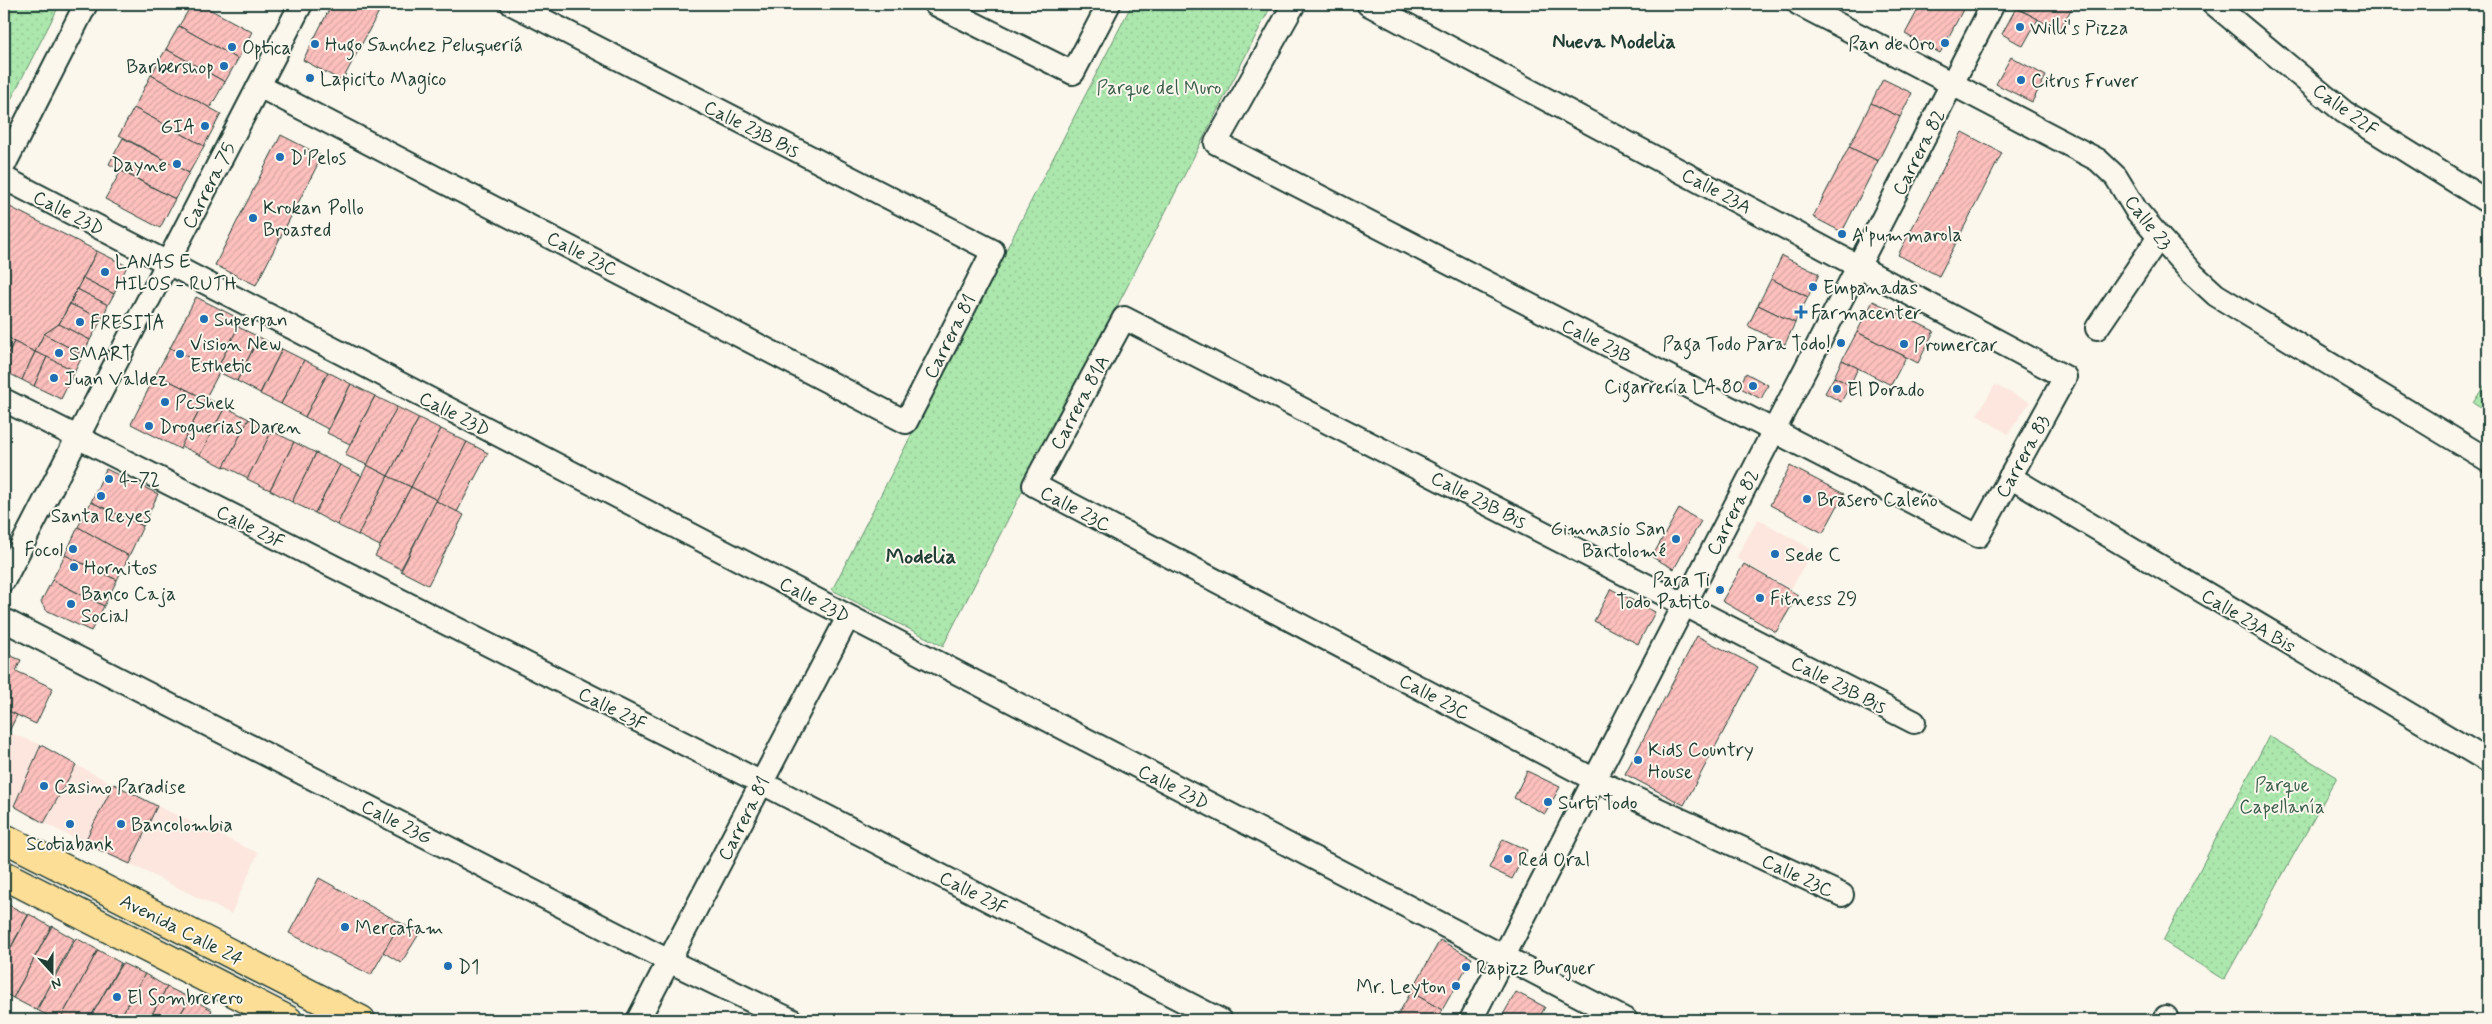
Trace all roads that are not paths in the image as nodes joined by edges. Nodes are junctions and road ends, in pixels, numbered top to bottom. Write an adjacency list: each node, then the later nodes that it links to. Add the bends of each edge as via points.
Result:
1 (86, 4): 13 (street)
2 (301, 4): 12 (street, Carrera 75)
3 (512, 4): 17 (street, Calle 23B Bis)
4 (935, 4): 5 (street, via 1073,73)
5 (1109, 4)
6 (1294, 4): 25 (street, Calle 23B, via 1216,143)
7 (1368, 4): 19 (street, Calle 23A)
8 (1799, 4): 11 (street, Calle 23)
9 (1993, 4): 11 (street, Carrera 82)
10 (2214, 4): 15 (street, Calle 22F, via 2344,112)
11 (1953, 83): 16 (street, Calle 23, via 2098,160 2116,177 2136,210); 19 (street, Carrera 82)
12 (259, 86): 18 (street, Carrera 75); 24 (street, Calle 23C)
13 (4, 165)
14 (4, 178): 18 (street, Calle 23D)
15 (2488, 202)
16 (2159, 237): 21 (street); 27 (street, Calle 23, via 2216,295)
17 (993, 251): 24 (street, Carrera 81)
18 (167, 263): 26 (street, Carrera 75); 33 (street, Calle 23D)
19 (1859, 266): 22 (street, Calle 23A); 25 (street, Carrera 82)
20 (1124, 318): 29 (street, Carrera 81A); 32 (street, Calle 23B Bis)
21 (2097, 328)
22 (2066, 377): 28 (street, Carrera 83)
23 (4, 400): 26 (street, Calle 23F)
24 (906, 422)
25 (1774, 431): 30 (street, Calle 23B); 32 (street, Carrera 82)
26 (78, 437): 31 (street, Carrera 75); 38 (street, Calle 23F)
27 (2488, 460)
28 (2010, 477): 30 (street, Carrera 83); 36 (street, Calle 23A Bis)
29 (1034, 485): 37 (street, Calle 23C)
30 (1978, 536)
31 (4, 580)
32 (1685, 604): 35 (street, Calle 23B Bis); 37 (street, Carrera 82)
33 (848, 617): 38 (street, Carrera 81); 42 (street, Calle 23D)
34 (4, 620): 43 (street, Calle 23G)
35 (1914, 722)
36 (2488, 761)
37 (1595, 780): 41 (street, Calle 23C); 42 (street, Carrera 82)
38 (762, 783): 43 (street, Carrera 81); 48 (street, Calle 23F)
39 (4, 838): 45 (main road, Avenida Calle 24)
40 (4, 875): 44 (main road, Avenida Calle 24)
41 (1842, 895)
42 (1504, 957): 49 (street, Carrera 82); 50 (street, Calle 23D)
43 (669, 961): 46 (street, Carrera 81); 47 (street, Calle 23G)
44 (288, 1020)
45 (361, 1020)
46 (638, 1020)
47 (790, 1020)
48 (1220, 1020)
49 (1471, 1020)
50 (1626, 1020)

